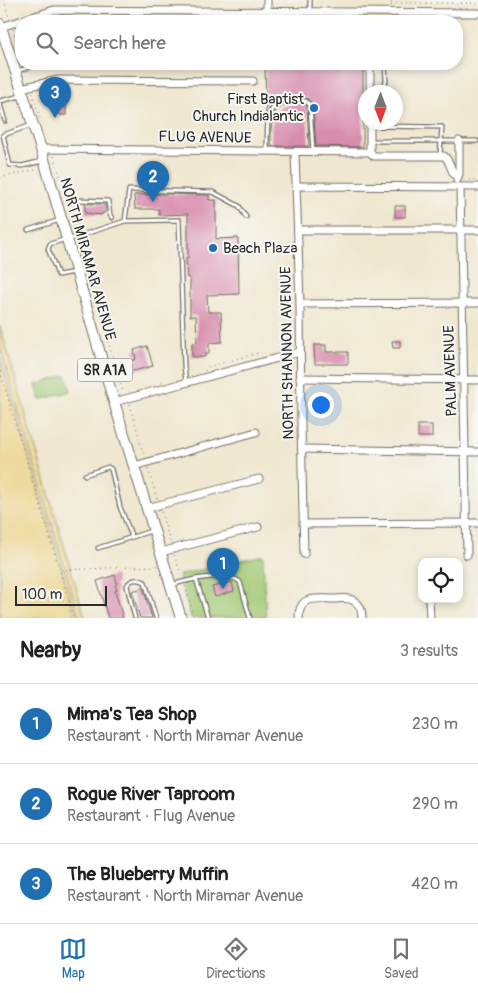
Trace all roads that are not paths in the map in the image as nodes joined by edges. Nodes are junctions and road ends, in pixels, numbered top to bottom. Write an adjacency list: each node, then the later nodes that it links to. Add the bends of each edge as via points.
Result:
1 (267, 0): 3 (street)
2 (310, 0): 4 (lane)
3 (267, 12): 4 (street); 7 (street, via 54,10)
4 (310, 12): 6 (street)
5 (478, 12): 6 (street)
6 (370, 13)
7 (40, 15)
8 (15, 22): 9 (street)
9 (0, 25): 10 (main road, NORTH MIRAMAR AVENUE / SR A1A)
10 (3, 43): 14 (main road, NORTH MIRAMAR AVENUE / SR A1A)
11 (21, 70): 14 (lane)
12 (370, 70): 16 (street)
13 (385, 70): 17 (lane)
14 (15, 72): 18 (main road, NORTH MIRAMAR AVENUE / SR A1A)
15 (253, 81): 18 (street, via 59,80)
16 (372, 85)
17 (385, 85)
18 (24, 90): 19 (lane); 21 (main road, NORTH MIRAMAR AVENUE / SR A1A)
19 (0, 103): 20 (lane)
20 (5, 121)
21 (36, 122): 28 (main road, NORTH MIRAMAR AVENUE / SR A1A); 34 (lane, via 3,135 10,166)
22 (403, 125): 27 (lane, via 442,127)
23 (370, 130): 24 (street)
24 (370, 141): 27 (lane); 32 (street)
25 (459, 141): 26 (lane); 27 (lane); 35 (street, PALM AVENUE)
26 (478, 141)
27 (441, 142): 33 (lane)
28 (40, 149): 29 (street, FLUG AVENUE); 34 (main road, NORTH MIRAMAR AVENUE / SR A1A)
29 (267, 152): 30 (street, FLUG AVENUE); 31 (lane, via 271,109 276,105 306,101 310,105)
30 (295, 152): 31 (street, FLUG AVENUE); 36 (street, NORTH SHANNON AVENUE)
31 (313, 152): 32 (street, FLUG AVENUE)
32 (370, 152): 33 (street, FLUG AVENUE, via 374,156)
33 (440, 156): 35 (street, via 447,158)
34 (45, 164): 41 (main road, NORTH MIRAMAR AVENUE / SR A1A)
35 (459, 183): 36 (street); 37 (street); 45 (street, PALM AVENUE)
36 (296, 186): 44 (street, NORTH SHANNON AVENUE)
37 (478, 187)
38 (78, 200): 40 (lane, via 108,201)
39 (246, 217): 42 (lane, via 239,206 213,192 129,190)
40 (112, 218)
41 (61, 220): 43 (lane); 47 (main road, NORTH MIRAMAR AVENUE / SR A1A)
42 (125, 221): 47 (lane); 56 (lane, via 179,220)
43 (28, 230)
44 (298, 230): 45 (street); 51 (street, NORTH SHANNON AVENUE)
45 (461, 230): 46 (street); 49 (street, PALM AVENUE)
46 (478, 230)
47 (67, 239): 48 (main road, NORTH MIRAMAR AVENUE / SR A1A); 48 (lane, via 50,244 48,249 58,276)
48 (76, 272): 57 (main road, NORTH MIRAMAR AVENUE / SR A1A)
49 (461, 303): 50 (street); 51 (street); 54 (street, PALM AVENUE)
50 (478, 303)
51 (300, 304): 52 (street, NORTH SHANNON AVENUE)
52 (300, 352): 53 (street, NORTH SHANNON AVENUE); 56 (street)
53 (300, 378): 54 (street); 59 (street, NORTH SHANNON AVENUE)
54 (464, 380): 55 (street); 60 (street, PALM AVENUE)
55 (478, 380)
56 (187, 383): 57 (street)
57 (114, 402): 62 (main road, NORTH MIRAMAR AVENUE / SR A1A)
58 (256, 432): 62 (street)
59 (302, 449): 60 (street); 68 (street, NORTH SHANNON AVENUE)
60 (466, 452): 61 (street); 66 (street, PALM AVENUE)
61 (478, 452)
62 (134, 466): 65 (main road, NORTH MIRAMAR AVENUE / SR A1A)
63 (85, 475): 71 (lane, via 108,467 111,469 120,507)
64 (259, 480): 65 (street)
65 (147, 508): 70 (main road, NORTH MIRAMAR AVENUE / SR A1A)
66 (467, 523): 67 (street); 68 (street); 75 (street, PALM AVENUE)
67 (478, 523)
68 (303, 524): 74 (street, NORTH SHANNON AVENUE)
69 (258, 527): 73 (street)
70 (154, 531): 71 (lane); 73 (main road, NORTH MIRAMAR AVENUE / SR A1A)
71 (132, 537): 72 (lane)
72 (98, 548)
73 (161, 552): 77 (main road, NORTH MIRAMAR AVENUE / SR A1A)
74 (304, 554)
75 (467, 555)
76 (196, 579): 77 (lane); 82 (lane); 83 (lane, via 236,578)
77 (171, 585): 81 (main road, NORTH MIRAMAR AVENUE / SR A1A)
78 (429, 603): 86 (street)
79 (135, 618): 80 (lane, via 127,586 136,580 145,582)
80 (156, 618)
81 (181, 618)
82 (208, 618)
83 (250, 618)
84 (299, 618): 85 (street, via 299,609 310,599 352,599 358,604)
85 (362, 618)
86 (430, 618)

